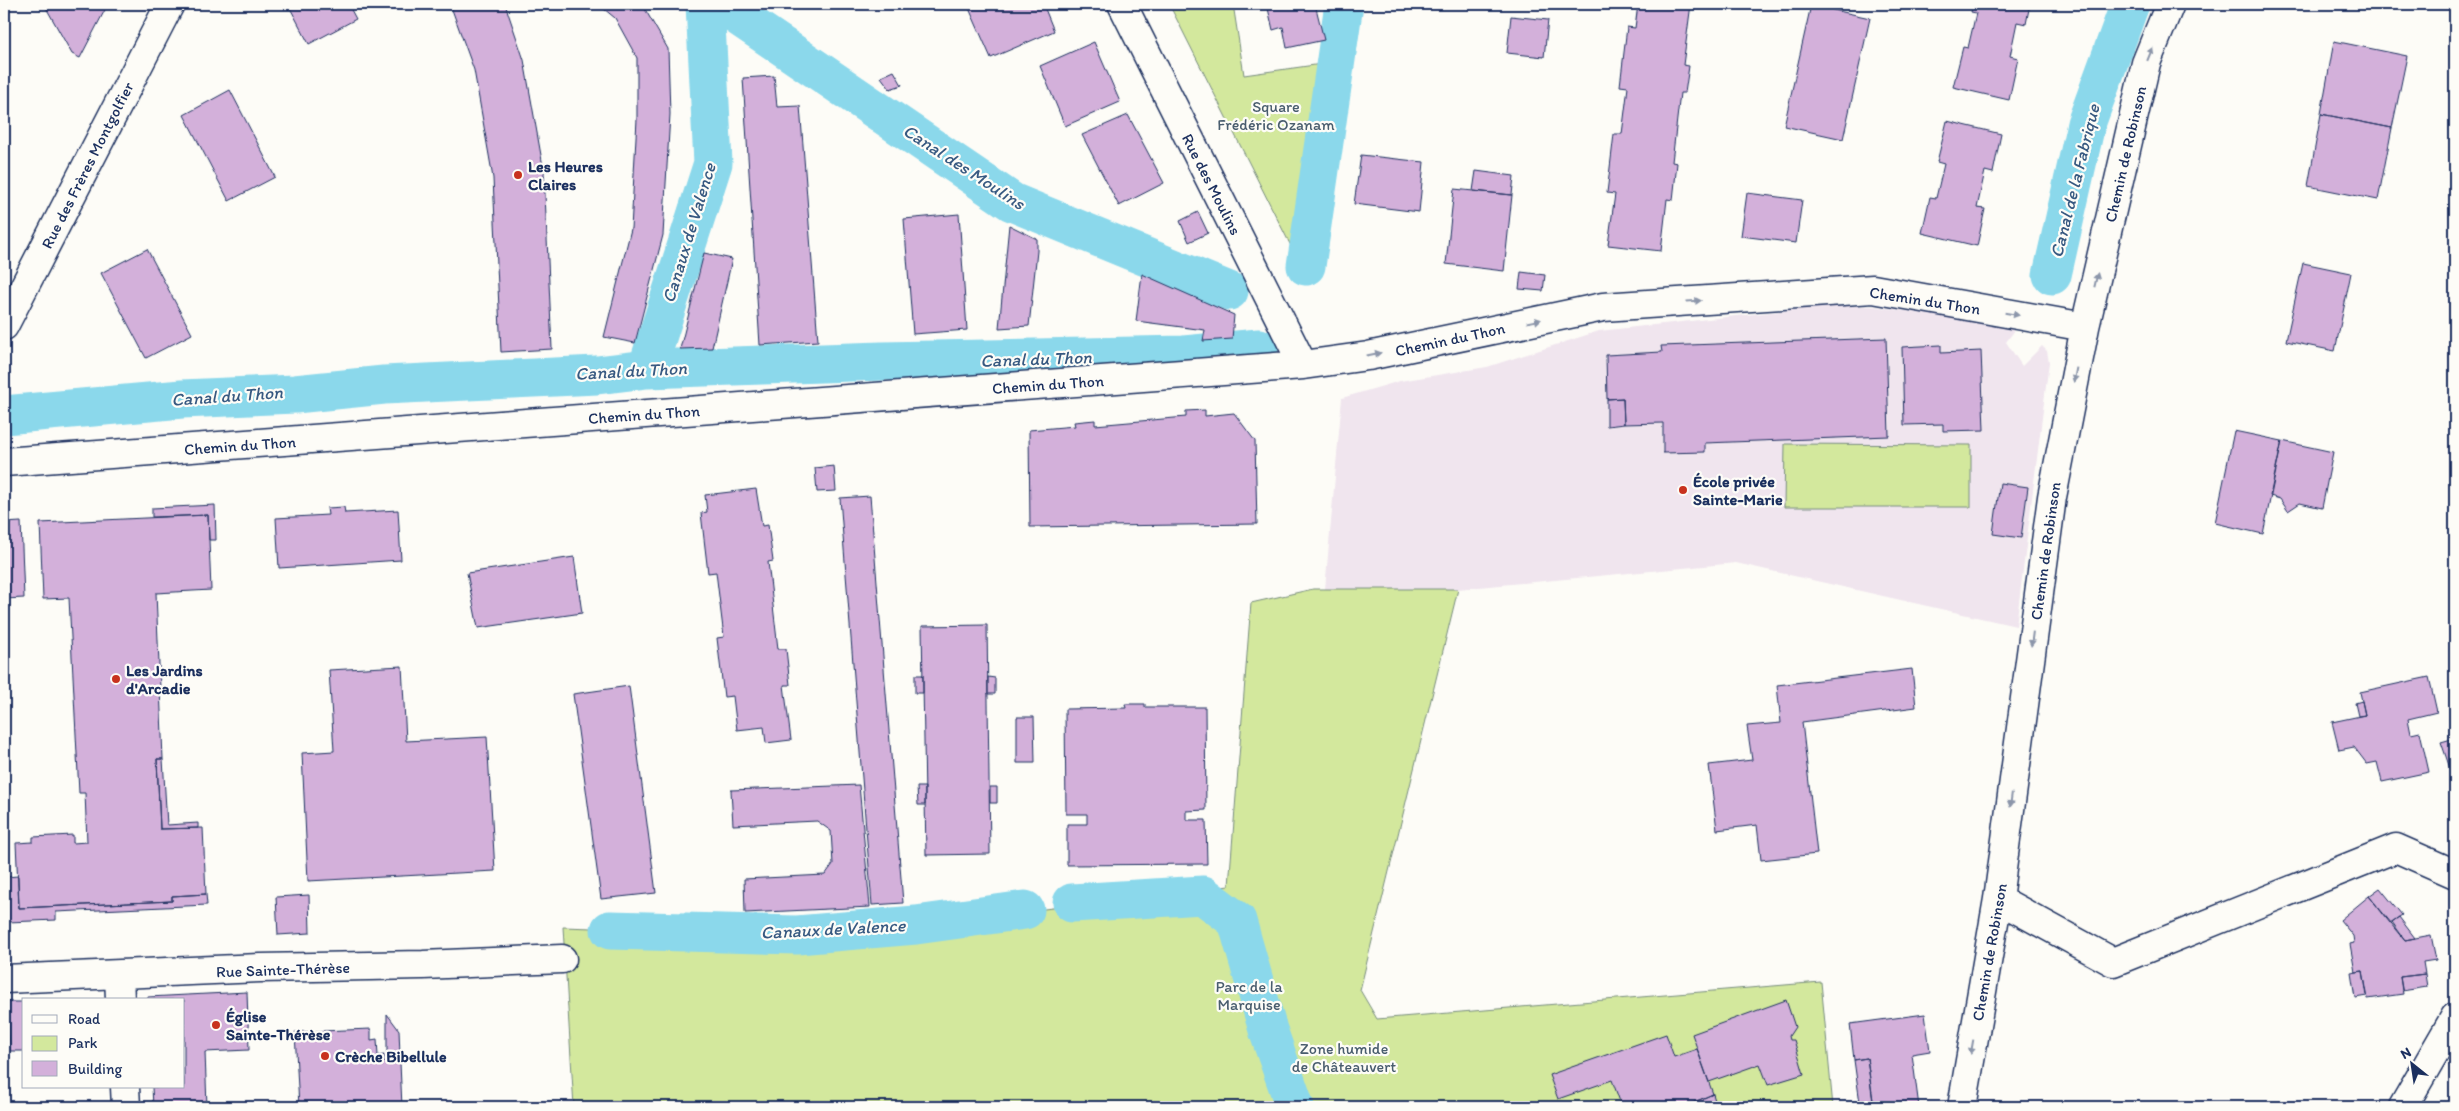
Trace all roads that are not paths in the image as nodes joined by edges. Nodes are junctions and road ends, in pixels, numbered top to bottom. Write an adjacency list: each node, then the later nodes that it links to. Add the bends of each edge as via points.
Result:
1 (170, 4): 4 (street, Rue des Frères Montgolfier)
2 (1122, 4): 7 (street, Rue des Moulins)
3 (2170, 4): 6 (street, Chemin de Robinson, one-way to 3, via 2146,63)
4 (11, 296): 5 (street, Rue des Frères Montgolfier)
5 (4, 326)
6 (2085, 327): 7 (street, Chemin du Thon, one-way to 6, via 1368,356 1603,307 1873,290); 10 (street, Chemin de Robinson, one-way to 10, via 2052,497)
7 (1314, 363): 8 (street, Chemin du Thon)
8 (4, 462)
9 (2455, 874): 10 (street, via 2396,848 2113,962)
10 (1998, 899): 17 (street, Chemin de Robinson, one-way to 17)
11 (562, 958): 13 (street, Rue Sainte-Thérèse, via 423,966 260,968)
12 (4, 979): 13 (street, Rue Sainte-Thérèse)
13 (119, 988)
14 (2455, 1017): 18 (street)
15 (125, 1088): 16 (street)
16 (126, 1107)
17 (1962, 1107)
18 (2403, 1107)

